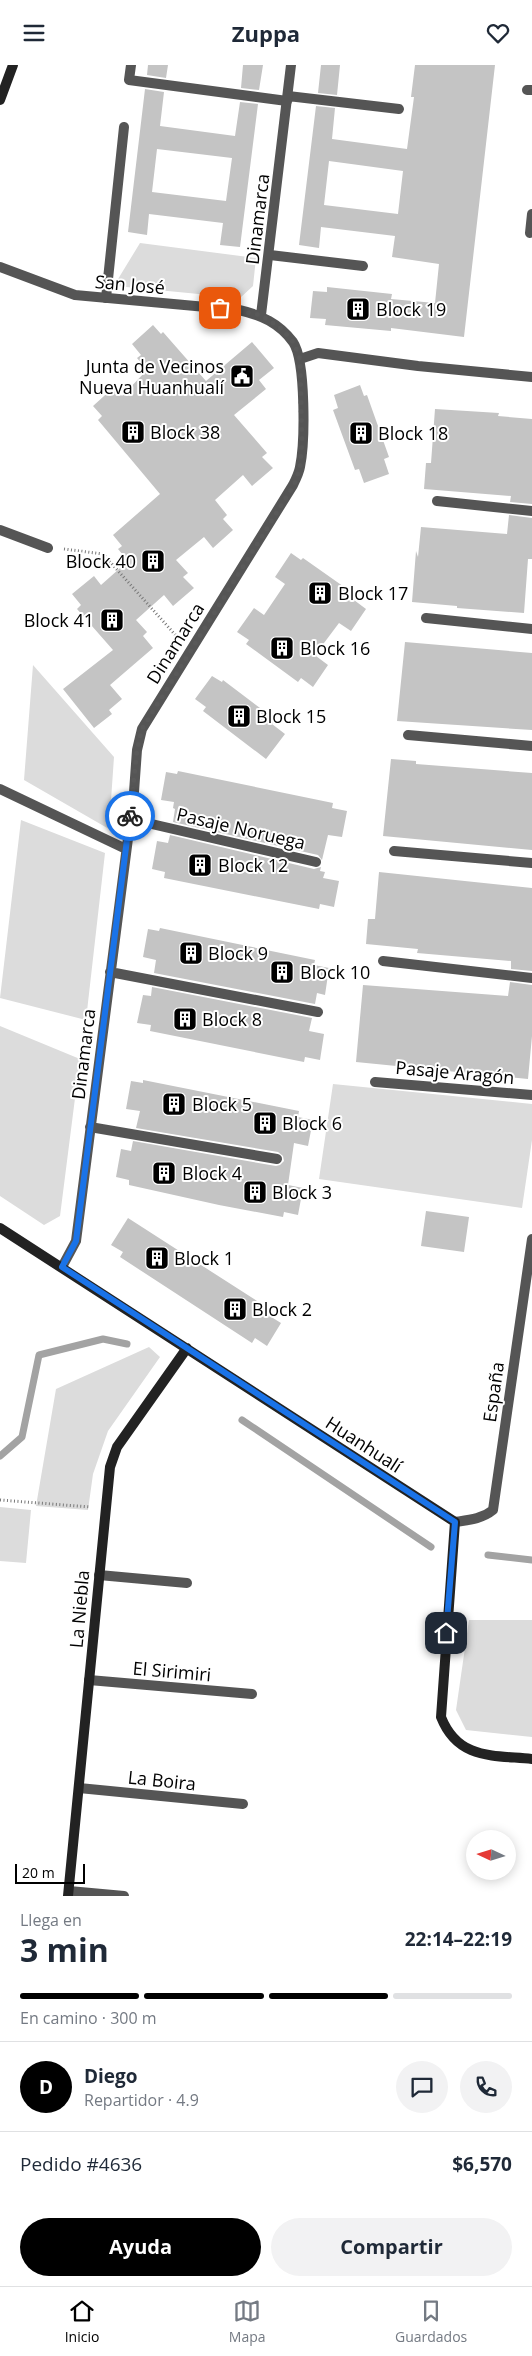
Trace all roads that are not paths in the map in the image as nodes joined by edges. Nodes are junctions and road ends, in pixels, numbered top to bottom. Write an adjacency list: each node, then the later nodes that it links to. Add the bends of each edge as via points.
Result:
1 (13, 65): 5 (street)
2 (131, 65): 4 (street, via 129,80)
3 (291, 65): 4 (street, Dinamarca)
4 (288, 99): 6 (street); 10 (street, Dinamarca)
5 (0, 100)
6 (399, 109)
7 (124, 127): 13 (street)
8 (532, 214): 9 (street)
9 (530, 233)
10 (270, 255): 11 (street); 14 (street, Dinamarca)
11 (364, 266)
12 (0, 267): 13 (street, San José, via 75,295)
13 (106, 298): 14 (street, San José, via 239,310)
14 (261, 315): 15 (street, Dinamarca, via 282,329 294,343)
15 (300, 359): 16 (street, via 318,353); 26 (street, Dinamarca, via 300,468 294,485 142,729)
16 (532, 377)
17 (436, 501): 18 (street)
18 (532, 511)
19 (0, 530): 20 (street)
20 (48, 547)
21 (426, 618): 22 (street)
22 (532, 629)
23 (408, 735): 24 (street)
24 (532, 746)
25 (0, 789): 27 (street)
26 (130, 819): 27 (street, Dinamarca); 29 (street, Pasaje Noruega)
27 (126, 849): 32 (street, Dinamarca)
28 (394, 851): 30 (street)
29 (316, 862)
30 (532, 863)
31 (383, 961): 33 (street)
32 (110, 972): 34 (street); 37 (street, Dinamarca)
33 (532, 978)
34 (318, 1012)
35 (375, 1082): 36 (street, Pasaje Aragón)
36 (532, 1095)
37 (90, 1127): 38 (street); 41 (street, Dinamarca, via 76,1241)
38 (277, 1159)
39 (0, 1228): 41 (street, Huanhualí)
40 (532, 1239): 43 (street, España, via 493,1510 475,1519)
41 (62, 1267): 42 (street, Huanhualí)
42 (187, 1348): 43 (street, Huanhualí); 44 (street, La Niebla, via 117,1447 110,1467)
43 (455, 1522): 48 (street, via 442,1717 451,1736 468,1750)
44 (99, 1575): 45 (street); 46 (street, La Niebla)
45 (187, 1583)
46 (89, 1680): 47 (street, El Sirimiri); 49 (street, La Niebla)
47 (252, 1694)
48 (532, 1759)
49 (79, 1788): 50 (street, La Boira); 51 (street, La Niebla)
50 (243, 1804)
51 (69, 1894): 52 (street)
52 (124, 1896)

